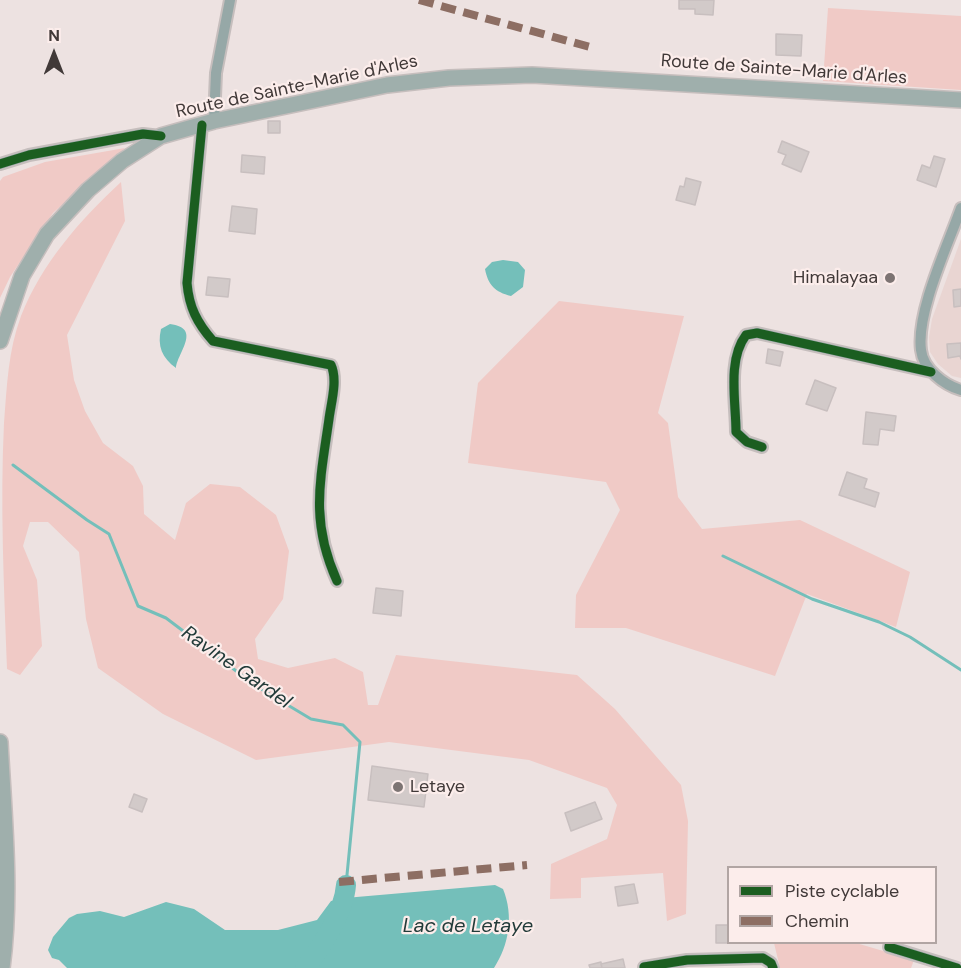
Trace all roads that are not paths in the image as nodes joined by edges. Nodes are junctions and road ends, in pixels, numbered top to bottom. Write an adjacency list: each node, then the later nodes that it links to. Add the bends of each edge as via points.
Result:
1 (230, 0): 3 (street)
2 (961, 100): 3 (main road, Route de Sainte-Marie d'Arles, via 532,75 387,85)
3 (208, 123): 4 (main road, Route de Sainte-Marie d'Arles); 11 (street, via 189,300 194,315 213,341 332,365 318,515 328,562)
4 (161, 136): 5 (street, via 143,134); 7 (main road, Route de Sainte-Marie d'Arles, via 122,161 88,190 47,234 22,276)
5 (0, 164)
6 (961, 208): 8 (street, via 924,314 921,351)
7 (0, 341)
8 (931, 372): 9 (street); 10 (street, via 757,333 746,335 738,345 735,359 736,432 747,442)
9 (961, 390)
10 (762, 447)
11 (337, 581)
12 (0, 742): 15 (main road, via 6,882)
13 (890, 944): 17 (street, via 889,947)
14 (645, 967): 16 (street, via 687,960 764,958)
15 (2, 968)
16 (773, 968)
17 (957, 968)

